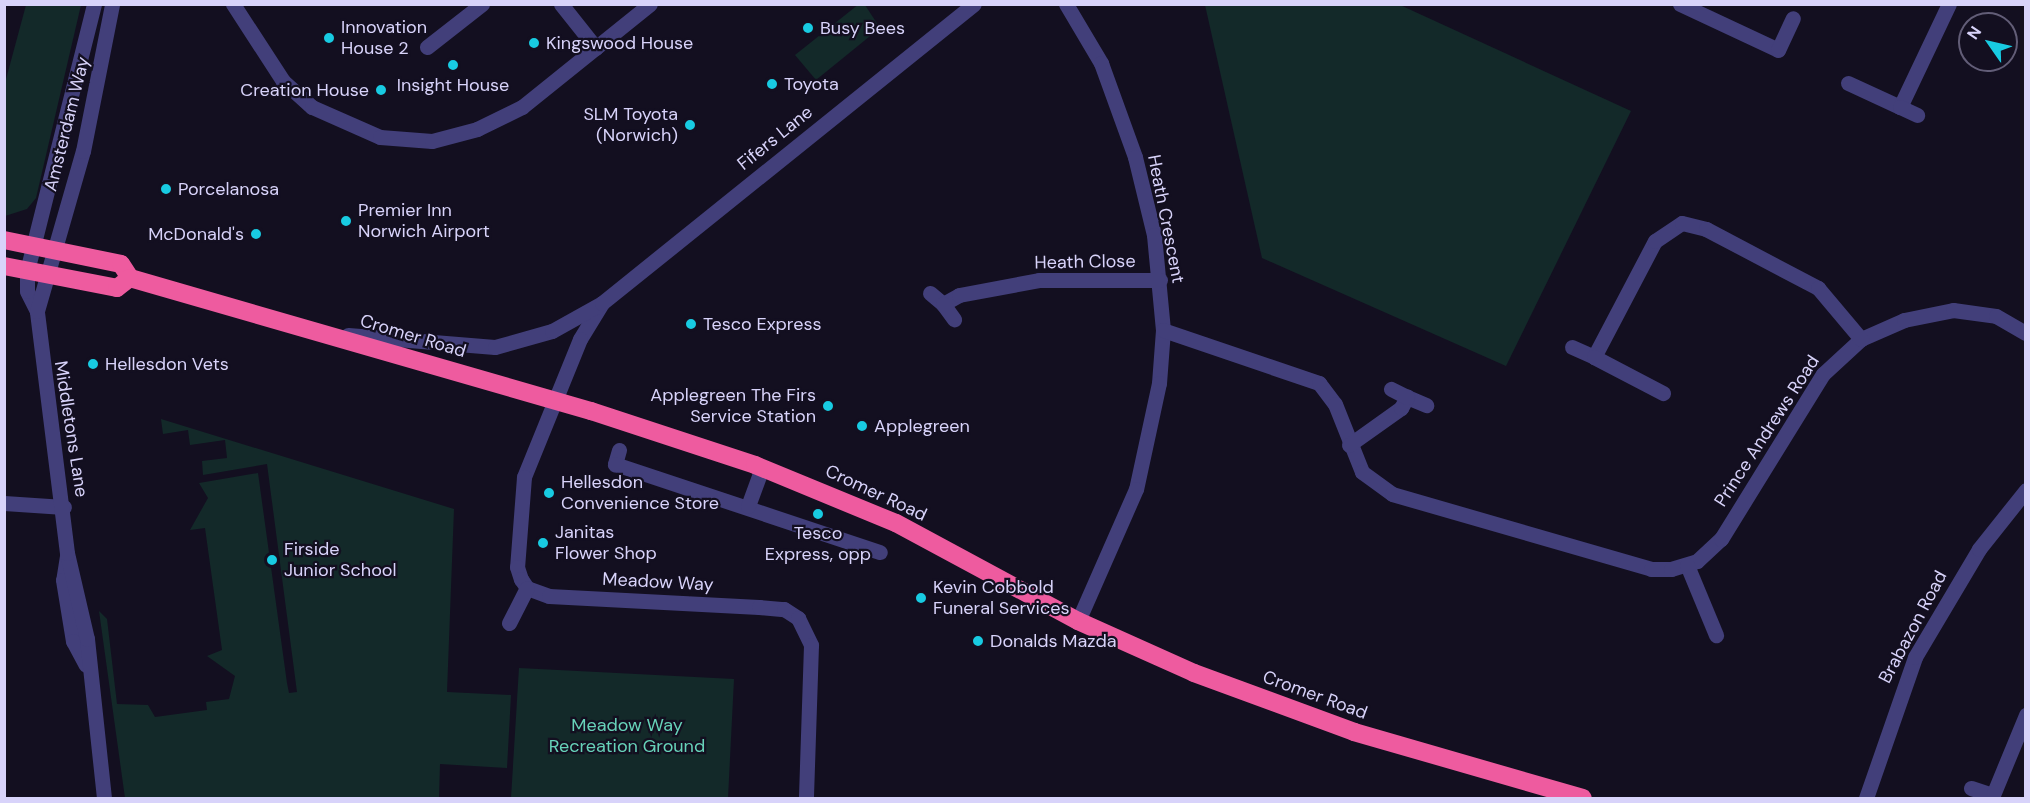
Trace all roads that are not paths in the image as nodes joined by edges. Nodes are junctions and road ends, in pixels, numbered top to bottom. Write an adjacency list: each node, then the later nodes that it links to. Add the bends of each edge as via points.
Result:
1 (94, 4): 18 (street, Amsterdam Way)
2 (112, 4): 19 (street, Amsterdam Way, via 86,140)
3 (233, 4): 13 (street, via 283,81 312,107 380,137 432,141 477,129 522,107)
4 (482, 4): 12 (street)
5 (561, 4): 13 (street)
6 (650, 4): 13 (street)
7 (974, 4): 26 (street, Fifers Lane)
8 (1066, 4): 24 (street, Heath Crescent, via 1101,63 1124,120 1144,192)
9 (1680, 4): 11 (street, via 1778,50)
10 (1949, 4): 15 (street)
11 (1793, 18)
12 (427, 47)
13 (596, 48)
14 (1848, 83): 15 (street)
15 (1900, 106): 16 (street)
16 (1917, 115)
17 (4, 240): 18 (highway, Cromer Road)
18 (33, 246): 19 (highway, Cromer Road); 21 (street, Amsterdam Way)
19 (54, 251): 22 (street, Amsterdam Way); 23 (highway, Cromer Road, via 121,264)
20 (4, 266): 21 (highway, Cromer Road)
21 (27, 271): 22 (highway, Cromer Road); 28 (street, Middletons Lane, via 27,291)
22 (49, 275): 23 (highway, Cromer Road, via 117,288); 28 (street, Middletons Lane)
23 (130, 279): 32 (highway, Cromer Road)
24 (1160, 280): 27 (street, Heath Close, via 1039,280 959,295); 30 (street, Heath Crescent)
25 (930, 293): 27 (street)
26 (602, 303): 32 (street, Fifers Lane, via 552,332 495,347); 39 (street, Fifers Lane, via 580,339)
27 (943, 304): 29 (street)
28 (37, 311): 47 (street, Middletons Lane, via 39,354)
29 (954, 319)
30 (1163, 330): 41 (street, via 1319,383 1335,404); 51 (street, Heath Crescent, via 1159,383 1137,489)
31 (2025, 333): 33 (street, Prince Andrews Road, via 1996,316 1953,310 1904,320)
32 (331, 334): 39 (highway, Cromer Road)
33 (1861, 339): 35 (street, via 1818,288 1706,229 1682,223 1655,241); 49 (street, Prince Andrews Road, via 1823,374 1721,539)
34 (1572, 347): 35 (street)
35 (1594, 357): 37 (street)
36 (1391, 389): 38 (street)
37 (1663, 393)
38 (1407, 397): 40 (street); 41 (street, via 1391,417)
39 (556, 401): 43 (highway, Cromer Road); 50 (street, via 538,433 523,483 517,567)
40 (1426, 405)
41 (1348, 445): 49 (street, via 1362,472 1392,494 1651,569)
42 (619, 450): 46 (street, via 615,464)
43 (762, 468): 46 (street); 51 (highway, Cromer Road, via 896,523)
44 (2025, 490): 60 (street, Brabazon Road, via 1979,549 1915,657)
45 (4, 503): 47 (street)
46 (748, 506): 48 (street)
47 (64, 507): 57 (street, Middletons Lane, via 67,553 87,639 86,665)
48 (872, 543)
49 (1687, 565): 53 (street)
50 (527, 588): 52 (street); 58 (street, Meadow Way, via 549,596 784,609 798,618 811,645)
51 (1078, 621): 59 (highway, Cromer Road, via 1194,673 1354,732)
52 (509, 623)
53 (1716, 635)
54 (2023, 725): 56 (street)
55 (1971, 788): 56 (street)
56 (1998, 797)
57 (104, 798)
58 (806, 798)
59 (1583, 798)
60 (1866, 798)

